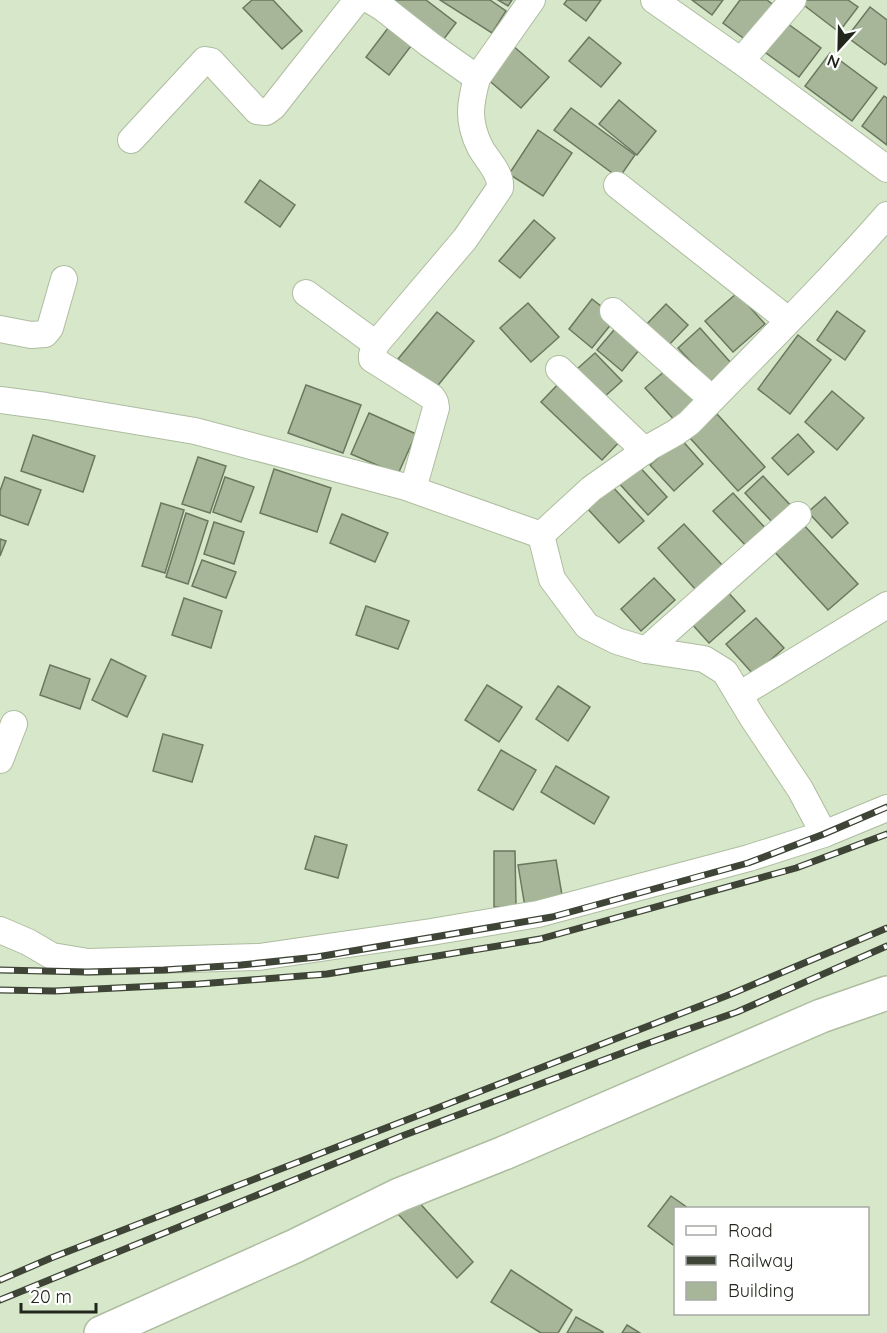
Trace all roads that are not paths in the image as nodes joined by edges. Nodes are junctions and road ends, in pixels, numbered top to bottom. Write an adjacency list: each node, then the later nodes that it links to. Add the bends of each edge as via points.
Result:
1 (359, 0): 8 (street, via 267,112 256,111 206,60)
2 (369, 0): 7 (street)
3 (532, 0): 7 (street)
4 (654, 0): 6 (street)
5 (793, 0): 6 (street)
6 (741, 61): 9 (street)
7 (477, 78): 17 (street, via 471,101 473,130 500,180 500,188 465,239)
8 (131, 140)
9 (887, 169)
10 (617, 185): 15 (street)
11 (887, 215): 15 (street)
12 (64, 279): 16 (street, via 45,334)
13 (306, 293): 17 (street)
14 (613, 311): 19 (street)
15 (788, 320): 19 (street)
16 (0, 329)
17 (376, 344): 22 (street, via 372,359 435,402)
18 (559, 369): 21 (street)
19 (712, 399): 21 (street, via 689,423)
20 (0, 400): 22 (street, via 195,431)
21 (645, 451): 24 (street, via 591,489)
22 (413, 489): 24 (street)
23 (798, 515): 26 (street)
24 (541, 535): 26 (street, via 552,579 587,626)
25 (887, 606): 27 (street)
26 (646, 650): 27 (street, via 704,659 725,672)
27 (739, 695): 31 (street, via 800,789)
28 (14, 724): 29 (street)
29 (0, 760)
30 (887, 808): 31 (street)
31 (824, 834): 32 (street, via 537,914 259,957 88,962 52,956)
32 (0, 930)
33 (887, 993): 34 (street, via 821,1016 399,1195)
34 (101, 1333)

